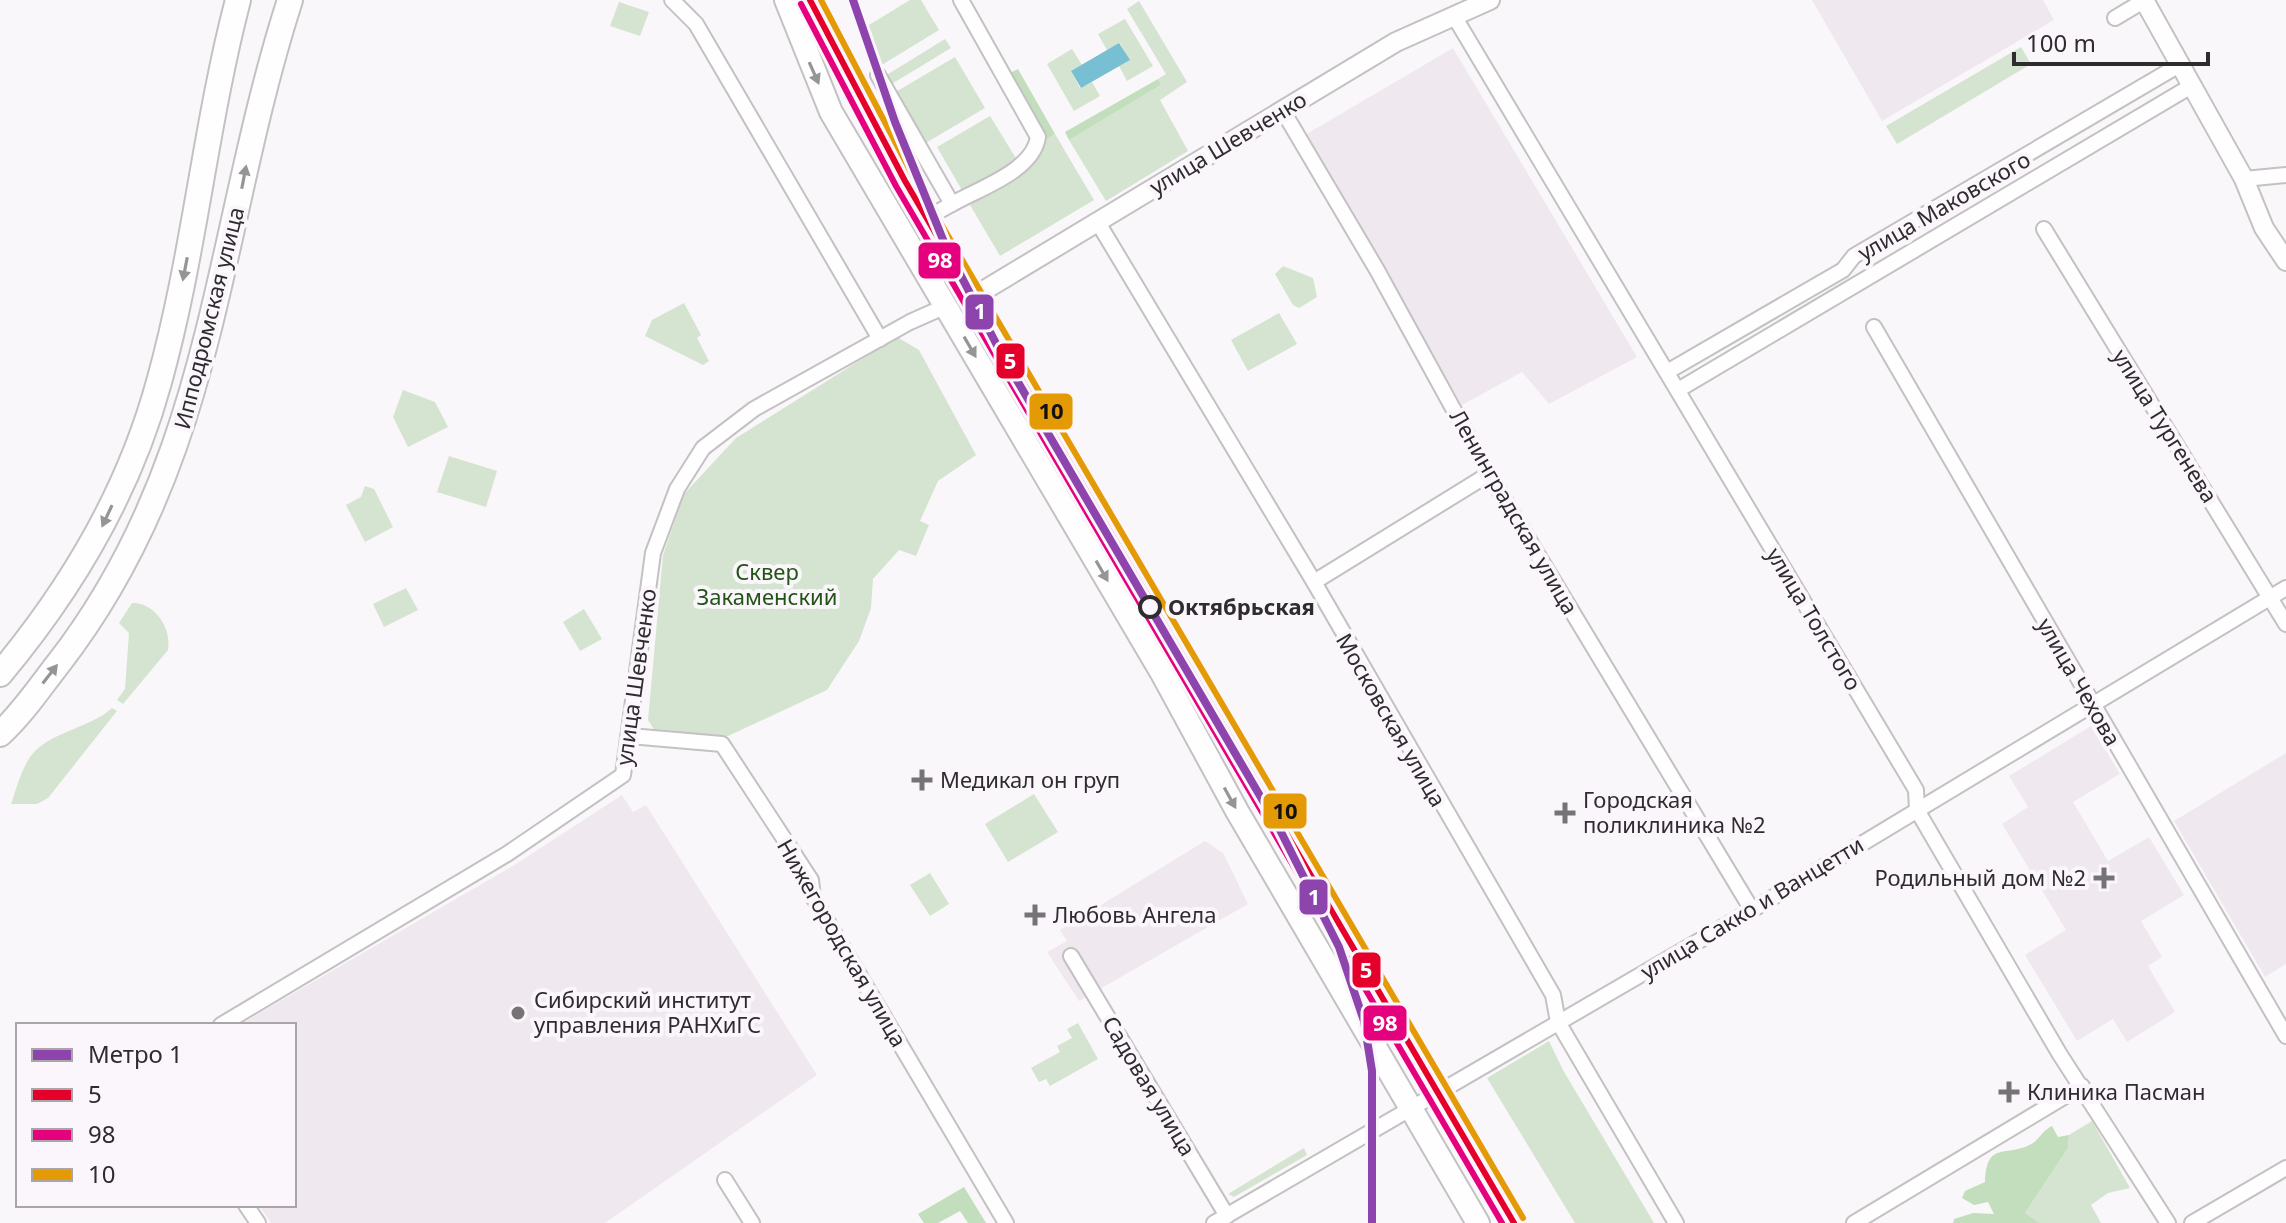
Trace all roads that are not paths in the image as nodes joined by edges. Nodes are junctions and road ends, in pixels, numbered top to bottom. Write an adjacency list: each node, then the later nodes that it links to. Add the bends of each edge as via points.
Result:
1 (238, 0): 16 (highway, Ипподромская улица)
2 (290, 0): 17 (highway, Ипподромская улица)
3 (672, 0): 11 (street)
4 (688, 0): 11 (street)
5 (786, 0): 27 (main road, one-way to 27, via 831,112)
6 (810, 0): 22 (main road, via 847,80)
7 (961, 0): 21 (street, via 1038,137 1027,161)
8 (1490, 0): 10 (street, улица Шевченко)
9 (2144, 0): 12 (street); 13 (street)
10 (1454, 16): 18 (street, улица Шевченко, via 1396,42); 30 (street, улица Толстого)
11 (690, 17): 29 (street)
12 (2115, 18)
13 (2181, 64): 15 (street); 30 (street, улица Маковского)
14 (878, 75): 21 (street)
15 (2193, 85): 20 (street); 31 (street)
16 (217, 99): 17 (highway); 35 (highway, Ипподромская улица, one-way to 35, via 159,385 106,518)
17 (258, 107): 37 (highway, Ипподромская улица, one-way to 17, via 136,542 194,396)
18 (1283, 111): 23 (street, улица Шевченко); 32 (street, Ленинградская улица)
19 (2286, 175): 20 (street)
20 (2244, 179): 25 (street, via 2264,228)
21 (952, 204): 22 (street)
22 (925, 219): 26 (main road)
23 (1097, 221): 26 (street, улица Шевченко); 33 (street, Московская улица)
24 (2044, 229): 36 (street, улица Тургенева)
25 (2286, 261)
26 (973, 297): 50 (main road)
27 (946, 306): 29 (street, улица Шевченко); 51 (main road, one-way to 51)
28 (1874, 327): 40 (street, улица Чехова)
29 (880, 339): 42 (street, улица Шевченко, via 724,430 703,448 677,489 653,553)
30 (1667, 372): 31 (street, улица Толстого)
31 (1678, 390): 43 (street, улица Толстого, via 1918,794)
32 (1489, 474): 33 (street); 44 (street, Ленинградская улица)
33 (1314, 582): 46 (street, Московская улица, via 1553,995)
34 (2286, 588): 36 (street, улица Сакко и Ванцетти)
35 (65, 592): 37 (highway); 39 (highway, Ипподромская улица)
36 (2268, 597): 38 (street, улица Тургенева); 40 (street, улица Сакко и Ванцетти)
37 (95, 613): 41 (highway, Ипподромская улица, one-way to 37)
38 (2286, 624)
39 (0, 674)
40 (2090, 702): 43 (street, улица Сакко и Ванцетти); 48 (street, улица Чехова)
41 (0, 734)
42 (630, 736): 47 (street, улица Шевченко, via 623,775 507,854); 56 (street, Нижегородская улица, via 722,744 811,880 813,897)
43 (1917, 810): 44 (street, улица Сакко и Ванцетти); 49 (street, улица Толстого)
44 (1752, 910): 46 (street, улица Сакко и Ванцетти)
45 (1071, 956): 54 (street, Садовая улица)
46 (1558, 1022): 50 (street, улица Сакко и Ванцетти); 59 (street, Московская улица)
47 (224, 1023)
48 (2286, 1036)
49 (2082, 1086): 60 (street); 61 (street, улица Толстого)
50 (1438, 1091): 51 (street, улица Сакко и Ванцетти); 58 (main road)
51 (1411, 1108): 54 (street, улица Сакко и Ванцетти); 57 (main road)
52 (2286, 1168): 62 (street)
53 (725, 1180): 55 (street)
54 (1221, 1219)
55 (752, 1223)
56 (1006, 1223)
57 (1478, 1223)
58 (1514, 1223)
59 (1676, 1223)
60 (1854, 1223)
61 (2168, 1223)
62 (2192, 1223)

